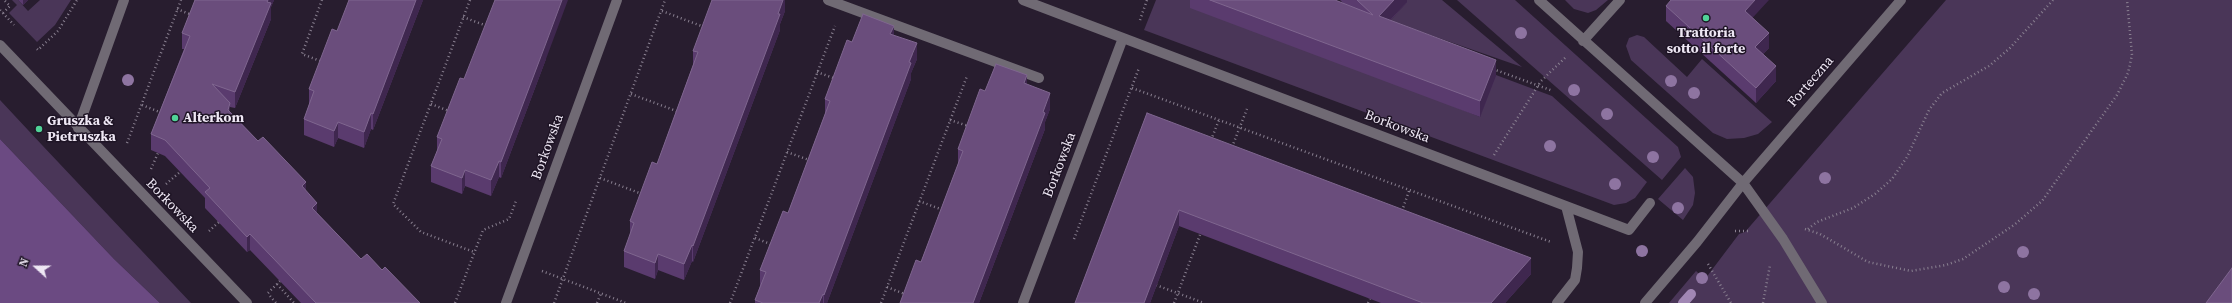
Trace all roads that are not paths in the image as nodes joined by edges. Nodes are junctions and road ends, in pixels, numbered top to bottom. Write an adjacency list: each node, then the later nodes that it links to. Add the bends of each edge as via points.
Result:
1 (124, 0): 12 (street)
2 (617, 0): 17 (street, Borkowska)
3 (828, 0): 11 (street)
4 (1023, 0): 8 (street, Borkowska)
5 (1539, 0): 9 (street)
6 (1620, 0): 9 (street)
7 (1901, 0): 13 (street, Forteczna)
8 (1123, 38): 15 (street, Borkowska); 18 (street, Borkowska)
9 (1583, 41): 13 (street)
10 (0, 45): 12 (street, Borkowska)
11 (1039, 78)
12 (78, 128): 16 (street, Borkowska)
13 (1743, 183): 20 (street, Forteczna); 21 (street, via 1783,239)
14 (1650, 203): 15 (street, Borkowska, via 1629,230)
15 (1566, 206): 19 (street, via 1578,252 1575,280)
16 (247, 303)
17 (506, 303)
18 (1023, 303)
19 (1557, 303)
20 (1645, 303)
21 (1822, 303)

